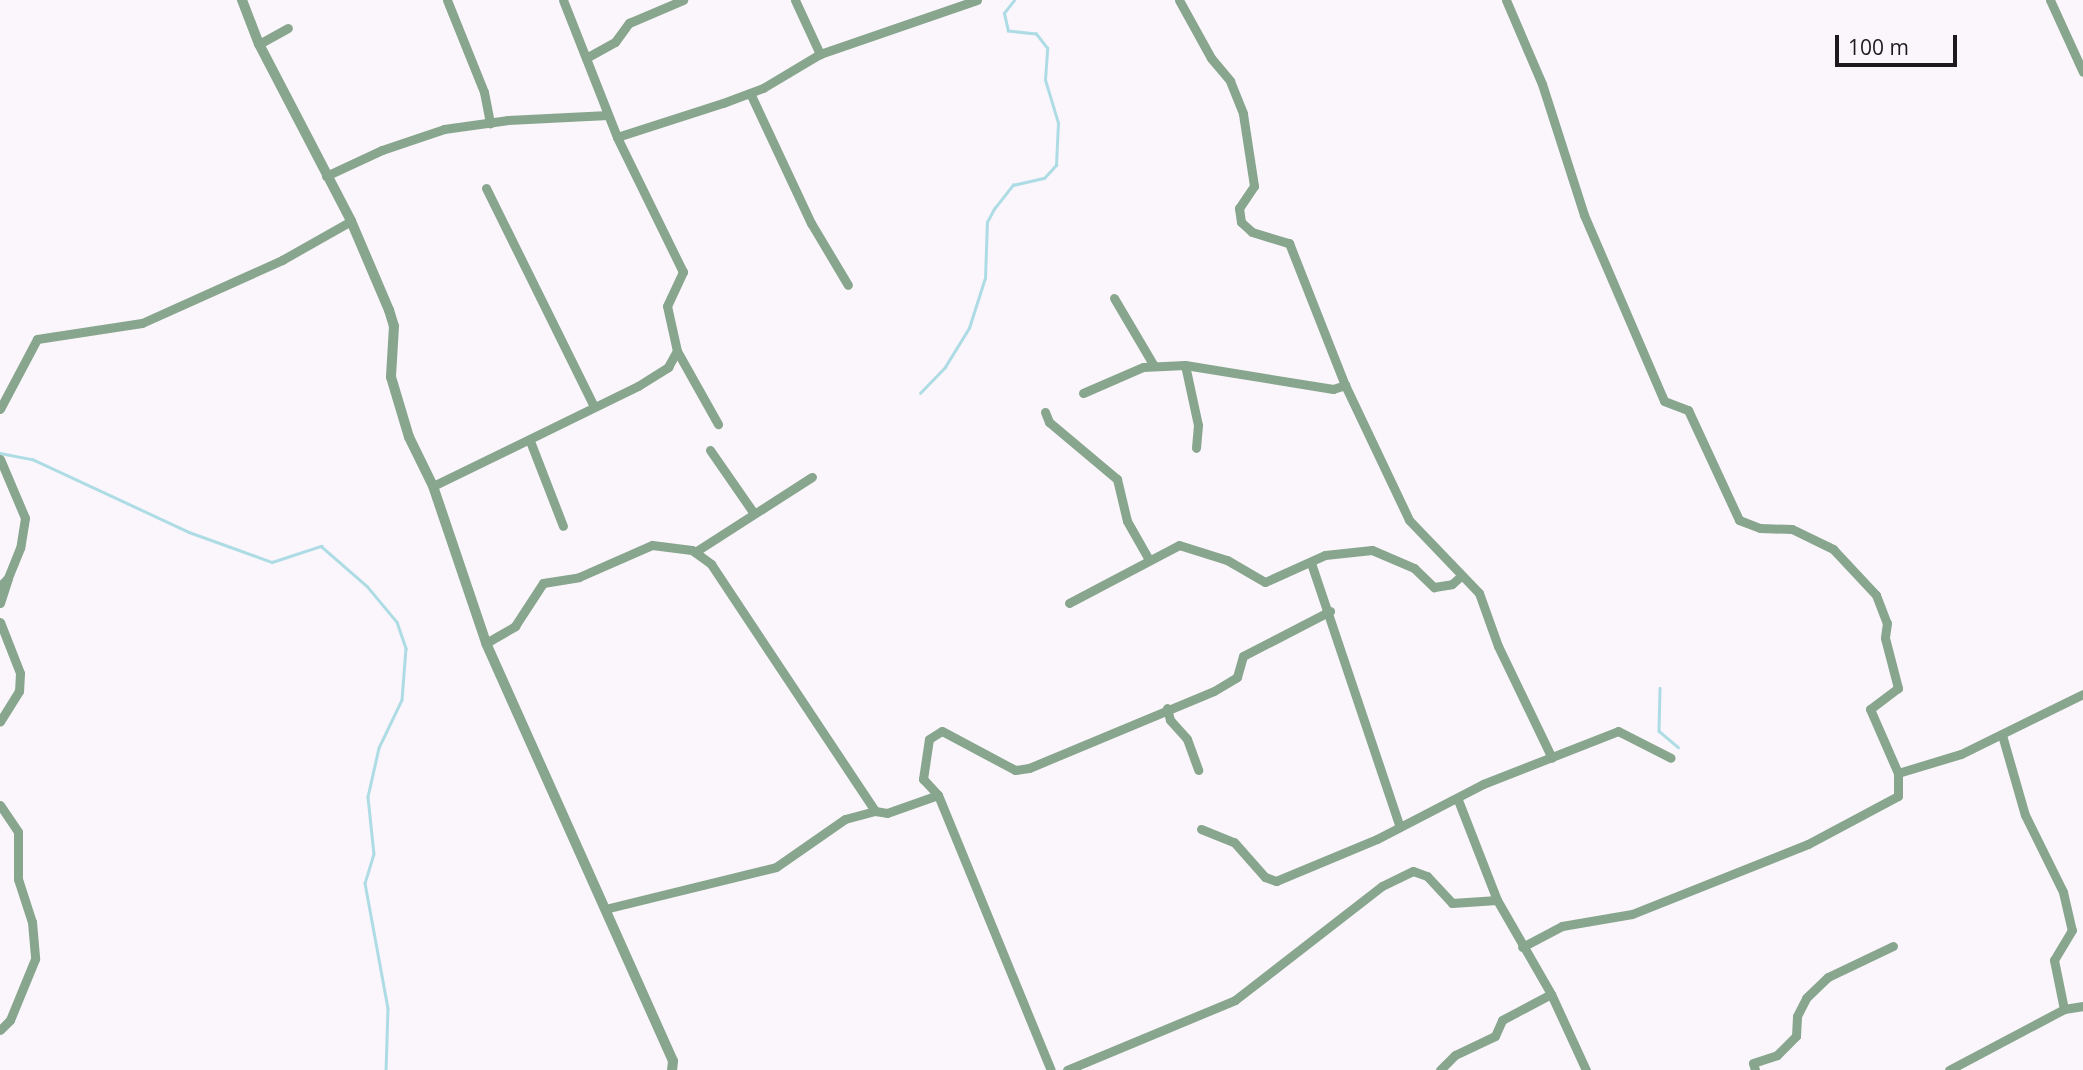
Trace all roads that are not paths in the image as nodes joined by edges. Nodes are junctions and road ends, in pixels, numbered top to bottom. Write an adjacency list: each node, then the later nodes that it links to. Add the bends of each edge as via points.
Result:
1 (242, 0): 11 (street)
2 (447, 0): 17 (street, via 484,92)
3 (563, 0): 13 (street)
4 (683, 0): 13 (street, via 629,23 615,42)
5 (795, 0): 12 (street)
6 (977, 0): 12 (street)
7 (1180, 0): 27 (street, via 1211,58 1230,81 1243,114 1254,186 1239,208 1241,222 1252,232 1289,243)
8 (1506, 0): 59 (street, via 1542,84 1584,215 1664,401 1688,410 1739,520 1760,528 1792,529 1833,549 1876,595 1887,624 1885,638 1898,688 1870,709)
9 (2050, 0): 14 (street)
10 (288, 28): 11 (street)
11 (259, 44): 19 (street)
12 (820, 54): 15 (street)
13 (586, 58): 16 (street)
14 (2083, 72)
15 (750, 93): 18 (street); 22 (street, via 811,223)
16 (608, 115): 17 (street); 18 (street)
17 (490, 122): 19 (street, via 444,129)
18 (617, 137): 24 (street, via 683,272 667,306)
19 (326, 176): 21 (street)
20 (486, 188): 29 (street)
21 (352, 221): 30 (street, via 282,260 142,323 37,339); 38 (street, via 394,326 391,377 395,398)
22 (848, 285)
23 (1114, 298): 26 (street)
24 (677, 351): 29 (street, via 668,367); 32 (street)
25 (1185, 365): 26 (street); 27 (street, via 1333,389); 34 (street, via 1198,425)
26 (1154, 366): 28 (street)
27 (1345, 385): 44 (street, via 1409,520)
28 (1083, 393)
29 (594, 407): 33 (street)
30 (0, 409)
31 (1045, 412): 42 (street, via 1049,422 1117,479 1127,521)
32 (718, 424)
33 (530, 442): 38 (street); 40 (street)
34 (1196, 448)
35 (710, 450): 39 (street)
36 (0, 459): 45 (street, via 25,518)
37 (812, 477): 39 (street)
38 (433, 486): 51 (street)
39 (753, 512): 41 (street)
40 (563, 526)
41 (695, 552): 51 (street, via 652,545 579,577 543,583 515,626); 63 (street, via 711,564)
42 (1148, 558): 43 (street, via 1179,545 1227,561 1265,582); 48 (street)
43 (1311, 563): 44 (street, via 1325,555 1372,550 1414,568 1434,587 1452,584); 49 (street)
44 (1461, 576): 56 (street, via 1479,593 1498,646)
45 (9, 578): 46 (street); 47 (street)
46 (0, 586)
47 (0, 603)
48 (1069, 603)
49 (1330, 611): 53 (street, via 1243,656 1237,677); 64 (street)
50 (0, 622): 54 (street, via 20,673 19,691)
51 (486, 643): 67 (street)
52 (2083, 694): 55 (street)
53 (1167, 708): 58 (street, via 1170,720 1187,739); 60 (street, via 1029,768 1015,769 942,731 929,739 923,779)
54 (0, 721)
55 (2002, 735): 59 (street, via 1961,754); 72 (street, via 2025,816 2063,892 2072,930 2054,960)
56 (1552, 758): 57 (street, via 1618,731); 61 (street, via 1483,783)
57 (1671, 758)
58 (1198, 769)
59 (1898, 773): 69 (street, via 1898,796 1808,844 1632,914 1562,926)
60 (938, 795): 63 (street, via 887,813); 75 (street)
61 (1458, 800): 64 (street); 66 (street)
62 (0, 805): 73 (street, via 18,832 18,879 33,922 35,959 10,1020)
63 (875, 811): 67 (street, via 845,819 776,867)
64 (1399, 825): 65 (street, via 1377,839 1330,856 1305,873 1276,881 1265,877 1234,842)
65 (1201, 829)
66 (1497, 901): 69 (street); 76 (street, via 1452,904 1427,876 1413,871 1382,886 1235,1000)
67 (605, 909): 74 (street, via 673,1061)
68 (1893, 946): 79 (street, via 1828,977 1806,998 1797,1016 1796,1035 1777,1055 1754,1063)
69 (1522, 947): 70 (street)
70 (1551, 994): 77 (street, via 1502,1020 1495,1036 1455,1055); 78 (street)
71 (2083, 1006): 72 (street)
72 (2064, 1009): 80 (street)
73 (0, 1030)
74 (672, 1070)
75 (1051, 1070)
76 (1067, 1070)
77 (1440, 1070)
78 (1586, 1070)
79 (1755, 1070)
80 (1950, 1070)

